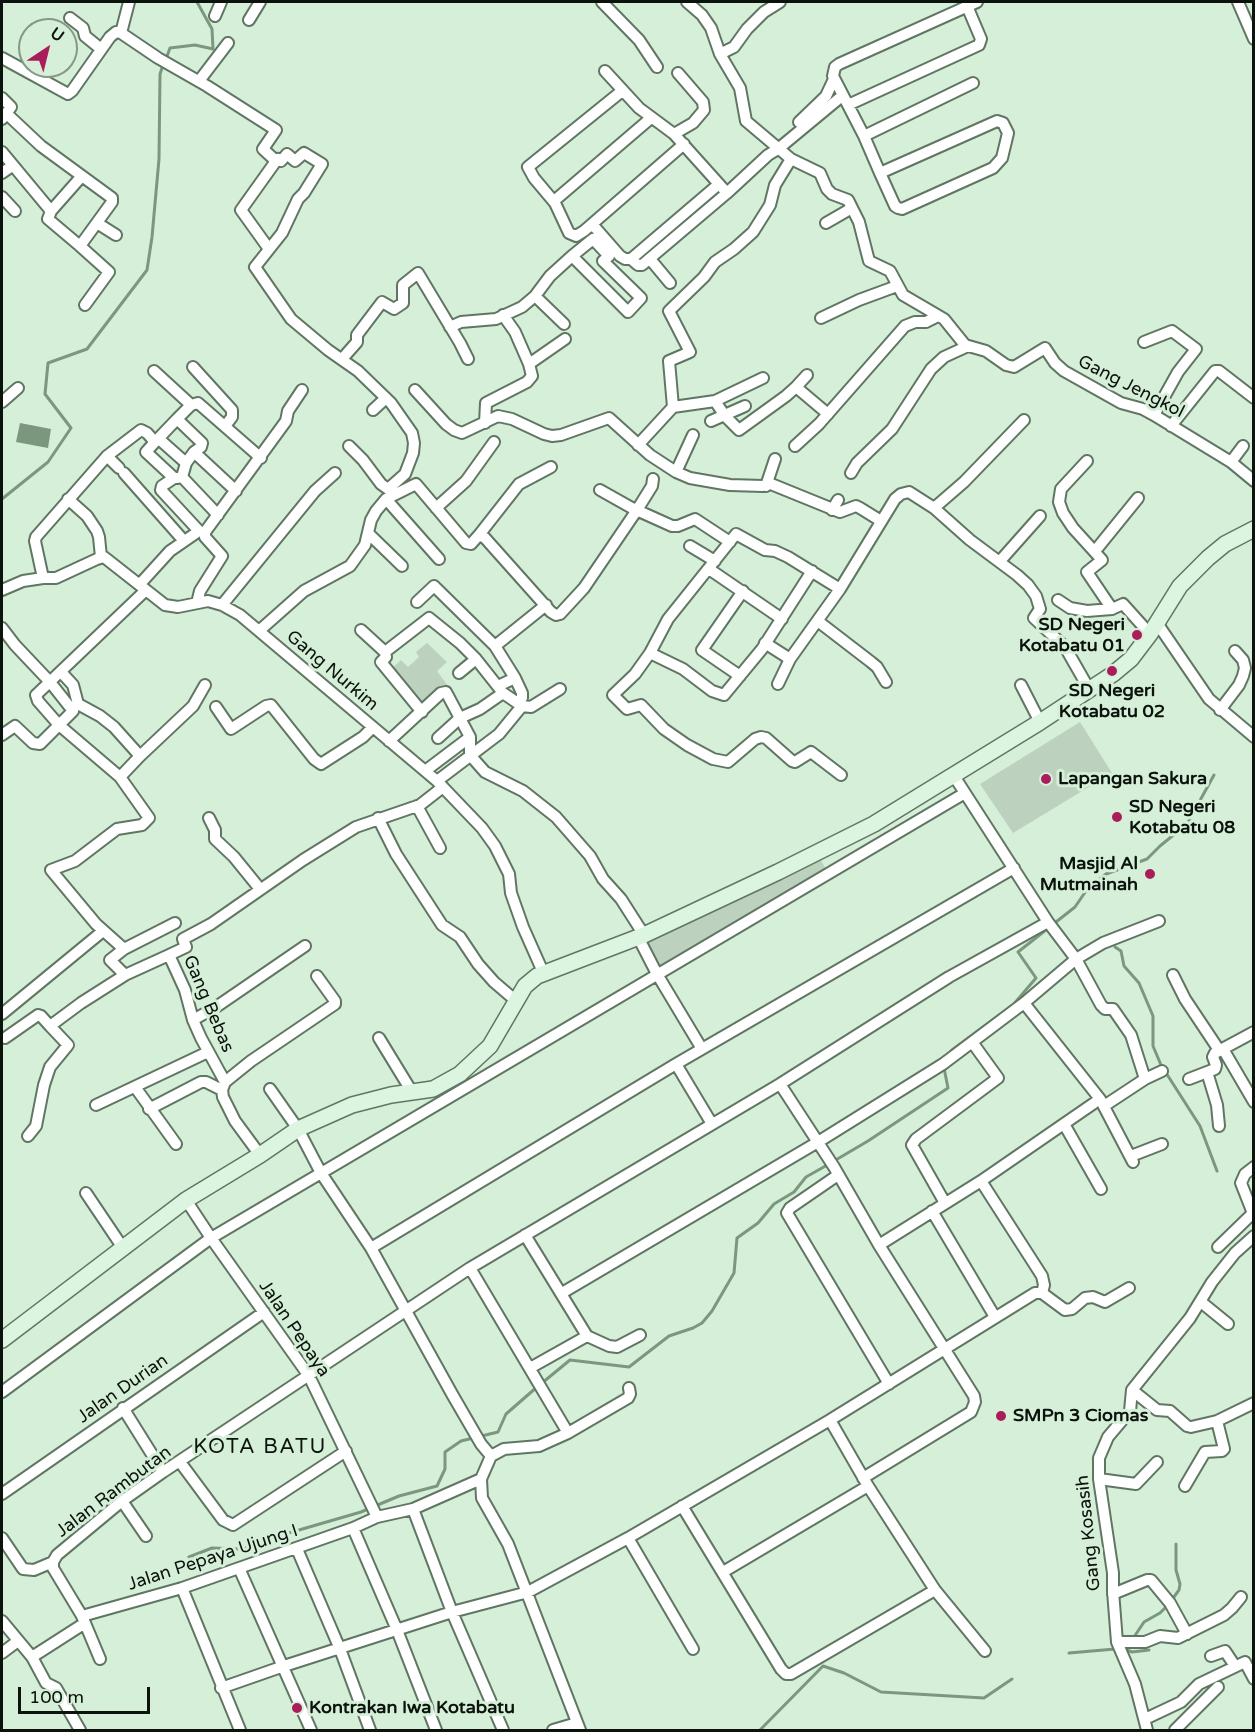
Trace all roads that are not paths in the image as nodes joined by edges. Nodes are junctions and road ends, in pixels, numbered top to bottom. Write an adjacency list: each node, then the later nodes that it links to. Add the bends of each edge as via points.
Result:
1 (129, 2): 12 (street)
2 (221, 2): 9 (street)
3 (260, 2): 10 (street)
4 (602, 2): 18 (street, via 639,40)
5 (687, 2): 16 (street, via 707,21)
6 (780, 2): 16 (street, via 764,12 732,49)
7 (1238, 2): 13 (street)
8 (972, 4): 21 (street, via 839,64 832,71); 26 (street, via 981,39 977,46)
9 (215, 16)
10 (249, 20)
11 (78, 24): 15 (street)
12 (121, 33): 15 (street, via 114,34); 22 (street)
13 (1254, 39)
14 (228, 44): 22 (street)
15 (101, 49): 17 (street, via 68,93)
16 (720, 54): 32 (street, via 737,82 746,122)
17 (2, 59)
18 (657, 67)
19 (605, 71): 24 (street)
20 (678, 73): 29 (street, via 703,102 704,110 693,123)
21 (834, 79): 26 (street); 32 (street, via 821,102)
22 (199, 81): 35 (street, via 276,130 263,149)
23 (973, 83): 30 (street)
24 (622, 91): 28 (street); 43 (street, via 528,167)
25 (2, 98): 27 (street, via 11,105)
26 (845, 100): 30 (street); 32 (street)
27 (4, 116): 39 (street)
28 (651, 118): 29 (street); 43 (street)
29 (674, 134): 31 (street)
30 (864, 136): 38 (street)
31 (684, 144): 40 (street); 49 (street)
32 (773, 149): 34 (street); 41 (street)
33 (2, 152): 36 (street)
34 (791, 159): 44 (street, via 820,173 829,191 848,200); 85 (street, via 753,232 715,262 669,311 690,352 669,361)
35 (276, 161): 52 (street, via 241,210); 52 (street, via 287,154 295,161 304,153 322,164 298,199 282,234)
36 (12, 166): 37 (street); 45 (street)
37 (2, 173)
38 (880, 173): 38 (street, via 895,206 902,209 993,168 1004,153 1007,129 994,122)
39 (81, 177): 45 (street); 47 (street, via 112,198)
40 (718, 184): 41 (street); 54 (street)
41 (727, 193): 55 (street)
42 (2, 198): 46 (street)
43 (554, 201): 49 (street, via 572,235)
44 (852, 208): 48 (street); 57 (street, Gang Jengkol, via 869,261 888,268)
45 (51, 211): 51 (street, via 49,221)
46 (15, 212)
47 (97, 223): 50 (street); 51 (street)
48 (826, 223)
49 (592, 224): 54 (street, via 620,256)
50 (116, 235)
51 (80, 246): 59 (street, via 109,272)
52 (269, 249): 68 (street, via 255,267 275,298 291,319)
53 (572, 256): 53 (street, via 593,239 609,256 603,261 641,298 628,312); 58 (street)
54 (631, 259): 55 (street, via 640,266)
55 (650, 259): 56 (street)
56 (670, 283)
57 (897, 286): 61 (street, Gang Jengkol, via 903,296); 62 (street)
58 (535, 296): 60 (street); 63 (street)
59 (85, 305)
60 (503, 315): 64 (street); 70 (street)
61 (938, 316): 67 (street, Gang Jengkol); 87 (street, via 905,326)
62 (821, 318)
63 (564, 324)
64 (450, 327): 68 (street, via 418,273 404,285 403,303 394,309 382,302); 69 (street)
65 (565, 339): 70 (street)
66 (1144, 342): 88 (street, via 1172,331 1196,349)
67 (968, 346): 88 (street, Gang Jengkol, via 1014,367 1045,348 1064,371 1121,403); 113 (street, via 944,357 931,369 892,429)
68 (342, 359): 79 (street)
69 (468, 359)
70 (529, 364): 93 (street, via 531,379 486,403)
71 (193, 367): 94 (street, via 232,410)
72 (154, 371): 83 (street)
73 (807, 375): 76 (street)
74 (763, 378): 81 (street)
75 (18, 387): 82 (street)
76 (796, 387): 87 (street); 89 (street, via 739,430)
77 (302, 390): 105 (street)
78 (415, 390): 93 (street, via 454,430 462,433)
79 (386, 398): 86 (street); 114 (street, via 412,433 413,453)
80 (1254, 398): 95 (street, via 1215,371)
81 (715, 401): 85 (street); 89 (street)
82 (2, 402)
83 (191, 405): 90 (street); 94 (street, via 201,405)
84 (745, 406): 89 (street)
85 (673, 407): 99 (street)
86 (373, 410)
87 (828, 414): 101 (street)
88 (1154, 415): 95 (street, Gang Jengkol)
89 (725, 416): 92 (street)
90 (177, 419): 97 (street); 103 (street, via 202,443)
91 (1024, 420): 127 (street)
92 (711, 421)
93 (485, 423): 99 (street, via 502,416 552,436 609,418)
94 (225, 426): 105 (street)
95 (1172, 426): 108 (street, Gang Jengkol)
96 (693, 435): 111 (street)
97 (157, 441): 104 (street, via 141,430); 109 (street); 115 (street, via 146,452)
98 (494, 442): 126 (street, via 466,481)
99 (638, 445): 111 (street)
100 (349, 446): 114 (street, via 385,488)
101 (795, 446)
102 (1243, 446): 108 (street)
103 (194, 452): 109 (street); 121 (street)
104 (108, 456): 123 (street); 137 (street)
105 (261, 458): 121 (street)
106 (775, 459): 119 (street)
107 (1087, 461): 140 (street, via 1058,497 1068,520)
108 (1231, 462): 117 (street, Gang Jengkol)
109 (186, 463): 115 (street)
110 (551, 467): 136 (street, via 519,484)
111 (676, 472): 119 (street, via 703,481)
112 (334, 473): 155 (street, via 315,490)
113 (851, 473)
114 (405, 474): 118 (street)
115 (178, 478): 130 (street); 134 (street, via 160,490)
116 (653, 480): 128 (street)
117 (1254, 481)
118 (416, 484): 124 (street); 126 (street)
119 (766, 486): 129 (street, via 788,490)
120 (600, 490): 128 (street)
121 (236, 491): 130 (street)
122 (1138, 498): 140 (street)
123 (68, 499): 141 (street, via 97,531); 147 (street, via 35,540)
124 (386, 499): 135 (street, via 371,520); 142 (street)
125 (838, 500): 129 (street)
126 (436, 508): 136 (street, via 466,543 471,544)
127 (934, 508): 132 (street, via 909,492 895,499); 143 (street)
128 (637, 510): 138 (street, via 672,526 695,519); 156 (street, via 563,612 556,615)
129 (832, 510): 132 (street, via 840,512 856,506)
130 (218, 515): 134 (street)
131 (1040, 516): 143 (street)
132 (881, 521): 149 (street)
133 (1254, 529): 161 (main road, via 1208,558 1180,586)
134 (202, 532): 137 (street); 154 (street, via 222,556)
135 (369, 534): 145 (street); 162 (street, via 363,550 350,566 304,591)
136 (479, 534): 156 (street)
137 (184, 541): 148 (street, via 162,559)
138 (730, 542): 144 (street); 146 (street, via 738,534)
139 (690, 546): 144 (street)
140 (1095, 551): 157 (street, via 1102,560 1087,572)
141 (101, 557): 147 (street, via 56,578); 148 (street, Gang Nurkim)
142 (439, 559)
143 (1000, 561): 182 (street, via 1036,596 1040,609 1034,618 1060,640)
144 (712, 565): 151 (street); 168 (street, via 668,619)
145 (402, 566)
146 (812, 571): 149 (street); 158 (street)
147 (43, 578): 150 (street, via 17,582)
148 (143, 587): 154 (street, Gang Nurkim, via 169,606); 171 (street)
149 (840, 589): 159 (street)
150 (2, 590)
151 (743, 591): 158 (street); 173 (street, via 702,650)
152 (1058, 600): 157 (street, via 1070,608 1087,611)
153 (417, 602): 165 (street, via 434,586)
154 (197, 603): 155 (street, Gang Nurkim)
155 (222, 605): 162 (street, Gang Nurkim)
156 (546, 605): 165 (street)
157 (1112, 609): 161 (street, via 1123,604)
158 (782, 619): 164 (street)
159 (819, 622): 170 (street); 176 (street, via 877,667)
160 (2, 628): 175 (street)
161 (1153, 629): 182 (main road, via 1131,659); 185 (street)
162 (260, 630): 190 (street, Gang Nurkim)
163 (361, 630): 167 (street)
164 (765, 643): 170 (street); 173 (street)
165 (495, 646): 174 (street)
166 (1234, 651): 185 (street, via 1245,668 1239,685)
167 (386, 652): 169 (street, via 429,618); 186 (street, via 382,663)
168 (650, 653): 173 (street, via 683,669 720,695); 199 (street, via 614,694 625,707 641,705 664,729 702,754 723,762 762,737 795,762 811,752)
169 (476, 659): 172 (street); 181 (street)
170 (790, 659): 177 (street)
171 (61, 672): 175 (street); 197 (street, via 73,685 78,704 114,727)
172 (459, 673)
173 (740, 676)
174 (515, 678): 181 (street); 183 (street, via 522,693)
175 (50, 682): 189 (street, via 36,698); 189 (street, via 73,709)
176 (886, 682)
177 (778, 684)
178 (205, 685): 197 (street, via 193,706)
179 (1021, 685): 188 (street)
180 (560, 688): 183 (street, via 531,707)
181 (501, 689): 183 (street); 187 (street, via 480,709)
182 (1089, 689): 188 (main road)
183 (520, 705): 196 (street, via 500,734)
184 (216, 708): 190 (street, via 231,729 271,705 321,764)
185 (1221, 710): 193 (street)
186 (422, 712): 187 (street, via 446,692); 195 (street)
187 (460, 718): 192 (street); 194 (street)
188 (1040, 722): 200 (main road)
189 (59, 725): 191 (street, via 40,744 15,726); 201 (street)
190 (373, 727): 195 (street, Gang Nurkim)
191 (2, 735)
192 (471, 737): 196 (street); 198 (street)
193 (1254, 737)
194 (438, 738)
195 (389, 741): 198 (street, Gang Nurkim)
196 (470, 755): 202 (street); 214 (street, via 485,772 523,791 556,817 621,899)
197 (140, 756): 201 (street)
198 (425, 771): 202 (street, Gang Nurkim)
199 (840, 775)
200 (954, 776): 203 (street); 214 (main road, via 874,824)
201 (120, 777): 213 (street, via 149,819 141,825 122,826 75,861 51,870)
202 (440, 784): 204 (street); 219 (street, Gang Nurkim, via 495,846 509,874 511,893)
203 (965, 793): 208 (street); 220 (street)
204 (417, 806): 206 (street); 207 (street)
205 (209, 818): 209 (street, via 215,839)
206 (378, 818): 209 (street, via 356,827); 224 (street, via 442,925 460,937 483,970)
207 (440, 848)
208 (1014, 868): 212 (street); 233 (street)
209 (260, 889): 217 (street, Gang Bebas, via 183,939 186,947)
210 (1159, 921): 218 (street)
211 (175, 923): 216 (street)
212 (1050, 926): 218 (street); 241 (street, Jalan Rambutan, via 949,976)
213 (103, 931): 216 (street); 226 (street)
214 (641, 936): 219 (main road); 220 (street)
215 (305, 946): 227 (street)
216 (124, 948): 221 (street, via 110,960)
217 (169, 955): 221 (street); 227 (street, Gang Bebas)
218 (1076, 958): 225 (street); 239 (street, via 1101,1005 1113,1009 1131,1035)
219 (543, 972): 224 (main road, via 528,982)
220 (657, 974): 233 (street); 261 (street)
221 (125, 975): 228 (street)
222 (1173, 975): 234 (street)
223 (317, 976): 242 (street, via 335,1004 251,1061)
224 (515, 1000): 245 (main road, via 490,1046 469,1067 433,1089)
225 (1024, 1003): 232 (street); 247 (street)
226 (2, 1014)
227 (193, 1020): 235 (street, Gang Bebas)
228 (50, 1026): 230 (street, via 38,1015); 254 (street, via 69,1045 50,1067 36,1126)
229 (1254, 1032): 234 (street)
230 (5, 1038)
231 (379, 1038): 245 (street)
232 (972, 1042): 255 (street); 266 (street, via 998,1078 912,1145)
233 (702, 1049): 236 (street)
234 (1221, 1049): 238 (street, via 1213,1057 1216,1067); 246 (street)
235 (208, 1052): 242 (street, Gang Bebas); 243 (street)
236 (676, 1065): 250 (street); 274 (street)
237 (1162, 1071): 239 (street)
238 (1207, 1072): 240 (street); 252 (street)
239 (1145, 1079): 247 (street)
240 (1189, 1079)
241 (780, 1084): 250 (street, Jalan Rambutan); 255 (street)
242 (224, 1086): 249 (street, via 201,1082); 258 (street, Gang Bebas, via 223,1097 235,1121)
243 (135, 1087): 248 (street); 249 (street)
244 (270, 1089): 253 (street)
245 (412, 1092): 253 (main road, via 352,1104)
246 (1254, 1102)
247 (1102, 1103): 251 (street); 257 (street, via 1132,1159)
248 (96, 1106)
249 (149, 1109): 256 (street)
250 (712, 1124): 269 (street, Jalan Rambutan)
251 (1064, 1124): 262 (street); 263 (street)
252 (1219, 1126)
253 (298, 1129): 258 (main road); 261 (street)
254 (28, 1136)
255 (818, 1142): 259 (street); 278 (street)
256 (176, 1144)
257 (1162, 1144)
258 (260, 1155): 265 (main road)
259 (833, 1166): 272 (street); 291 (street, via 787,1214)
260 (1254, 1167): 268 (street, via 1241,1183)
261 (321, 1173): 271 (street); 274 (street)
262 (981, 1181): 266 (street); 279 (street, via 1042,1276)
263 (1101, 1189)
264 (86, 1193): 273 (street)
265 (186, 1200): 271 (street, Jalan Pepaya); 273 (main road)
266 (945, 1203): 267 (street)
267 (932, 1212): 272 (street); 283 (street)
268 (1253, 1215): 275 (street)
269 (525, 1235): 276 (street, Jalan Rambutan); 278 (street)
270 (1254, 1236): 280 (street, Gang Kosasih, via 1235,1253)
271 (211, 1238): 282 (street, Jalan Pepaya); 294 (street)
272 (879, 1245): 288 (street)
273 (123, 1248): 287 (main road)
274 (371, 1248): 281 (street)
275 (1218, 1248)
276 (470, 1268): 281 (street, Jalan Rambutan); 289 (street)
277 (1129, 1288): 279 (street, via 1105,1302 1085,1298 1065,1310)
278 (562, 1293): 286 (street)
279 (1042, 1293): 283 (street, via 1035,1293)
280 (1201, 1302): 284 (street); 293 (street, Gang Kosasih)
281 (406, 1310): 290 (street, Jalan Rambutan); 301 (street)
282 (264, 1312): 290 (street, Jalan Pepaya); 296 (street, Jalan Durian)
283 (995, 1317): 288 (street)
284 (1228, 1324)
285 (640, 1335): 286 (street, via 617,1347)
286 (587, 1336): 289 (street)
287 (2, 1340)
288 (943, 1350): 291 (street); 307 (street, via 974,1396 975,1408)
289 (530, 1368): 299 (street)
290 (309, 1376): 300 (street, Jalan Pepaya); 302 (street, Jalan Rambutan)
291 (889, 1384): 297 (street)
292 (629, 1388): 299 (street, via 628,1398)
293 (1132, 1390): 298 (street, via 1157,1410 1170,1411 1186,1426); 306 (street, Gang Kosasih, via 1130,1411 1112,1432 1099,1458)
294 (2, 1392)
295 (1254, 1403): 298 (street)
296 (123, 1408): 304 (street); 309 (street, Jalan Durian)
297 (830, 1420): 307 (street); 311 (street)
298 (1217, 1421): 308 (street, via 1224,1449 1205,1452)
299 (568, 1433): 301 (street, via 539,1446 504,1449)
300 (346, 1451): 302 (street, via 233,1525 224,1520); 313 (street, Jalan Pepaya)
301 (491, 1456): 305 (street)
302 (180, 1462): 304 (street, Jalan Rambutan)
303 (1157, 1462): 306 (street, via 1136,1484)
304 (163, 1472): 310 (street, Jalan Rambutan)
305 (481, 1479): 312 (street, Jalan Pepaya Ujung I); 324 (street, via 483,1498)
306 (1098, 1479): 325 (street, Gang Kosasih)
307 (865, 1482): 321 (street); 323 (street)
308 (1185, 1486)
309 (2, 1494)
310 (122, 1501): 315 (street); 319 (street, Jalan Rambutan)
311 (682, 1506): 317 (street); 321 (street)
312 (412, 1509): 313 (street, Jalan Pepaya Ujung I); 327 (street)
313 (374, 1510): 314 (street, Jalan Pepaya Ujung I)
314 (353, 1528): 318 (street, Jalan Pepaya Ujung I); 330 (street)
315 (146, 1536)
316 (2, 1538): 319 (street, via 23,1569 34,1570)
317 (628, 1538): 324 (street); 335 (street)
318 (297, 1548): 320 (street, Jalan Pepaya Ujung I); 334 (street)
319 (53, 1562): 328 (street, Jalan Rambutan)
320 (239, 1568): 322 (street, Jalan Pepaya Ujung I); 341 (street)
321 (723, 1572): 323 (street, via 781,1669 789,1674)
322 (182, 1588): 328 (street, Jalan Pepaya Ujung I); 344 (street)
323 (935, 1590): 336 (street)
324 (528, 1592): 327 (street); 347 (street)
325 (1113, 1594): 331 (street, via 1151,1581 1170,1603); 333 (street, Gang Kosasih)
326 (1241, 1597): 331 (street, via 1224,1615)
327 (452, 1612): 330 (street); 353 (street)
328 (83, 1619): 339 (street, Jalan Pepaya Ujung I); 340 (street, Jalan Rambutan)
329 (2, 1621): 332 (street)
330 (397, 1630): 334 (street); 352 (street)
331 (1187, 1634): 333 (street)
332 (18, 1641): 337 (street); 339 (street)
333 (1123, 1642): 346 (street, Gang Kosasih)
334 (340, 1649): 341 (street); 351 (street)
335 (693, 1649)
336 (985, 1651)
337 (2, 1653)
338 (1211, 1656): 342 (street, via 1225,1651)
339 (32, 1658): 348 (street, via 46,1683 56,1688)
340 (100, 1659)
341 (284, 1666): 344 (street); 350 (street)
342 (1235, 1666): 343 (street, via 1245,1662); 346 (street, via 1199,1684 1172,1707)
343 (1254, 1679)
344 (221, 1688): 349 (street)
345 (1218, 1688): 356 (street)
346 (1145, 1719): 355 (street, Gang Kosasih)
347 (578, 1727): 354 (street)
348 (80, 1731)
349 (240, 1731)
350 (310, 1731)
351 (370, 1731)
352 (436, 1731)
353 (503, 1731)
354 (553, 1731)
355 (1147, 1731)
356 (1175, 1731)

